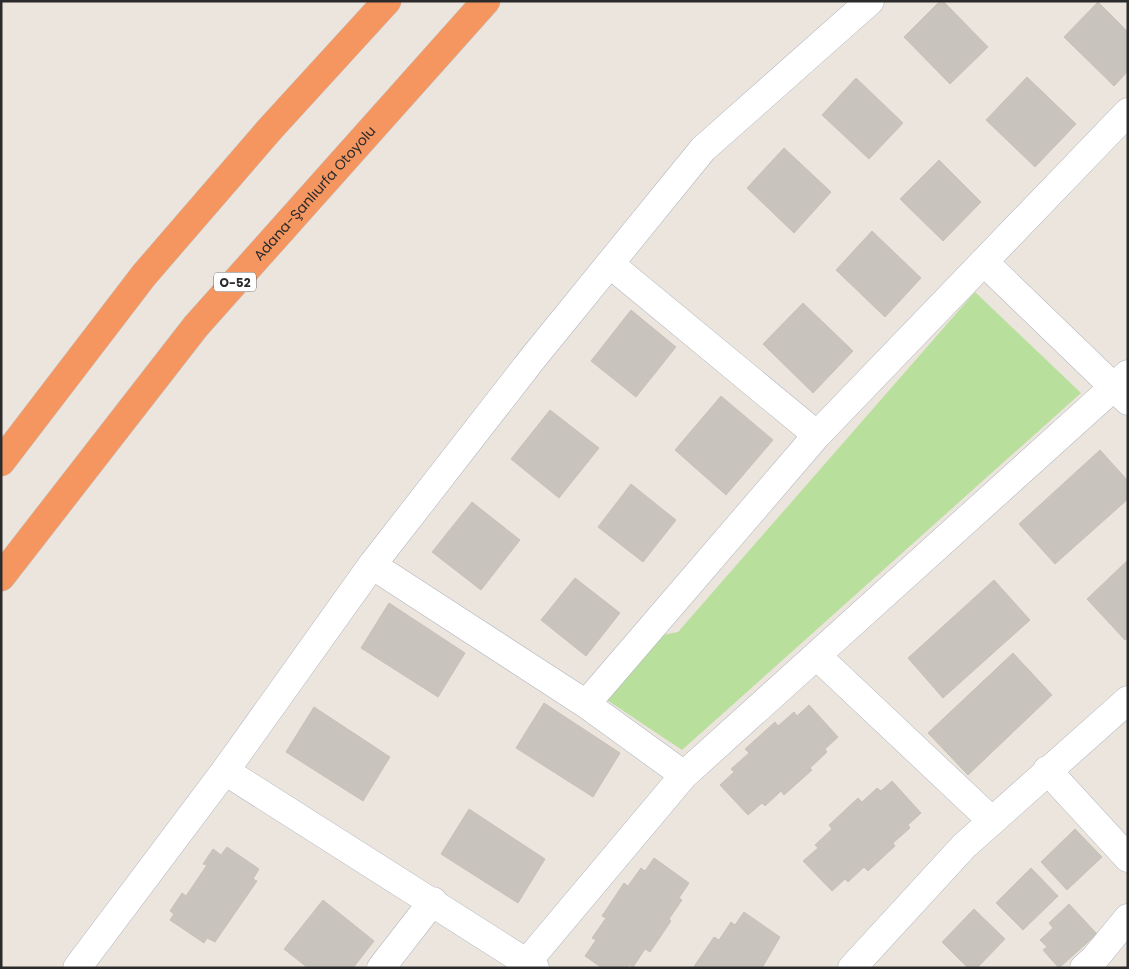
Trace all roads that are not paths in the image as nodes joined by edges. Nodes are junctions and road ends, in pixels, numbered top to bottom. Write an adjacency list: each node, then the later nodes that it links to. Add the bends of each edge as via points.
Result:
1 (387, 1): 9 (highway, via 270,129 144,275)
2 (486, 1): 11 (highway, Adana-Şanlıurfa Otoyolu / O-52, via 196,326)
3 (870, 1): 6 (street, via 703,149)
4 (1128, 112): 5 (street)
5 (984, 262): 7 (street); 8 (street)
6 (610, 264): 8 (street); 10 (street)
7 (1123, 387): 12 (street)
8 (818, 435): 14 (street)
9 (1, 462)
10 (372, 565): 14 (street); 16 (street)
11 (1, 578)
12 (817, 656): 17 (street); 18 (street)
13 (1128, 700): 15 (street)
14 (586, 704): 17 (street)
15 (1047, 770): 18 (street); 19 (street)
16 (225, 771): 20 (street); 24 (street)
17 (684, 775): 23 (street)
18 (991, 820): 26 (street)
19 (1128, 858)
20 (434, 901): 23 (street); 25 (street)
21 (1128, 918): 22 (street)
22 (1096, 965)
23 (528, 966)
24 (77, 968)
25 (381, 968)
26 (852, 968)

